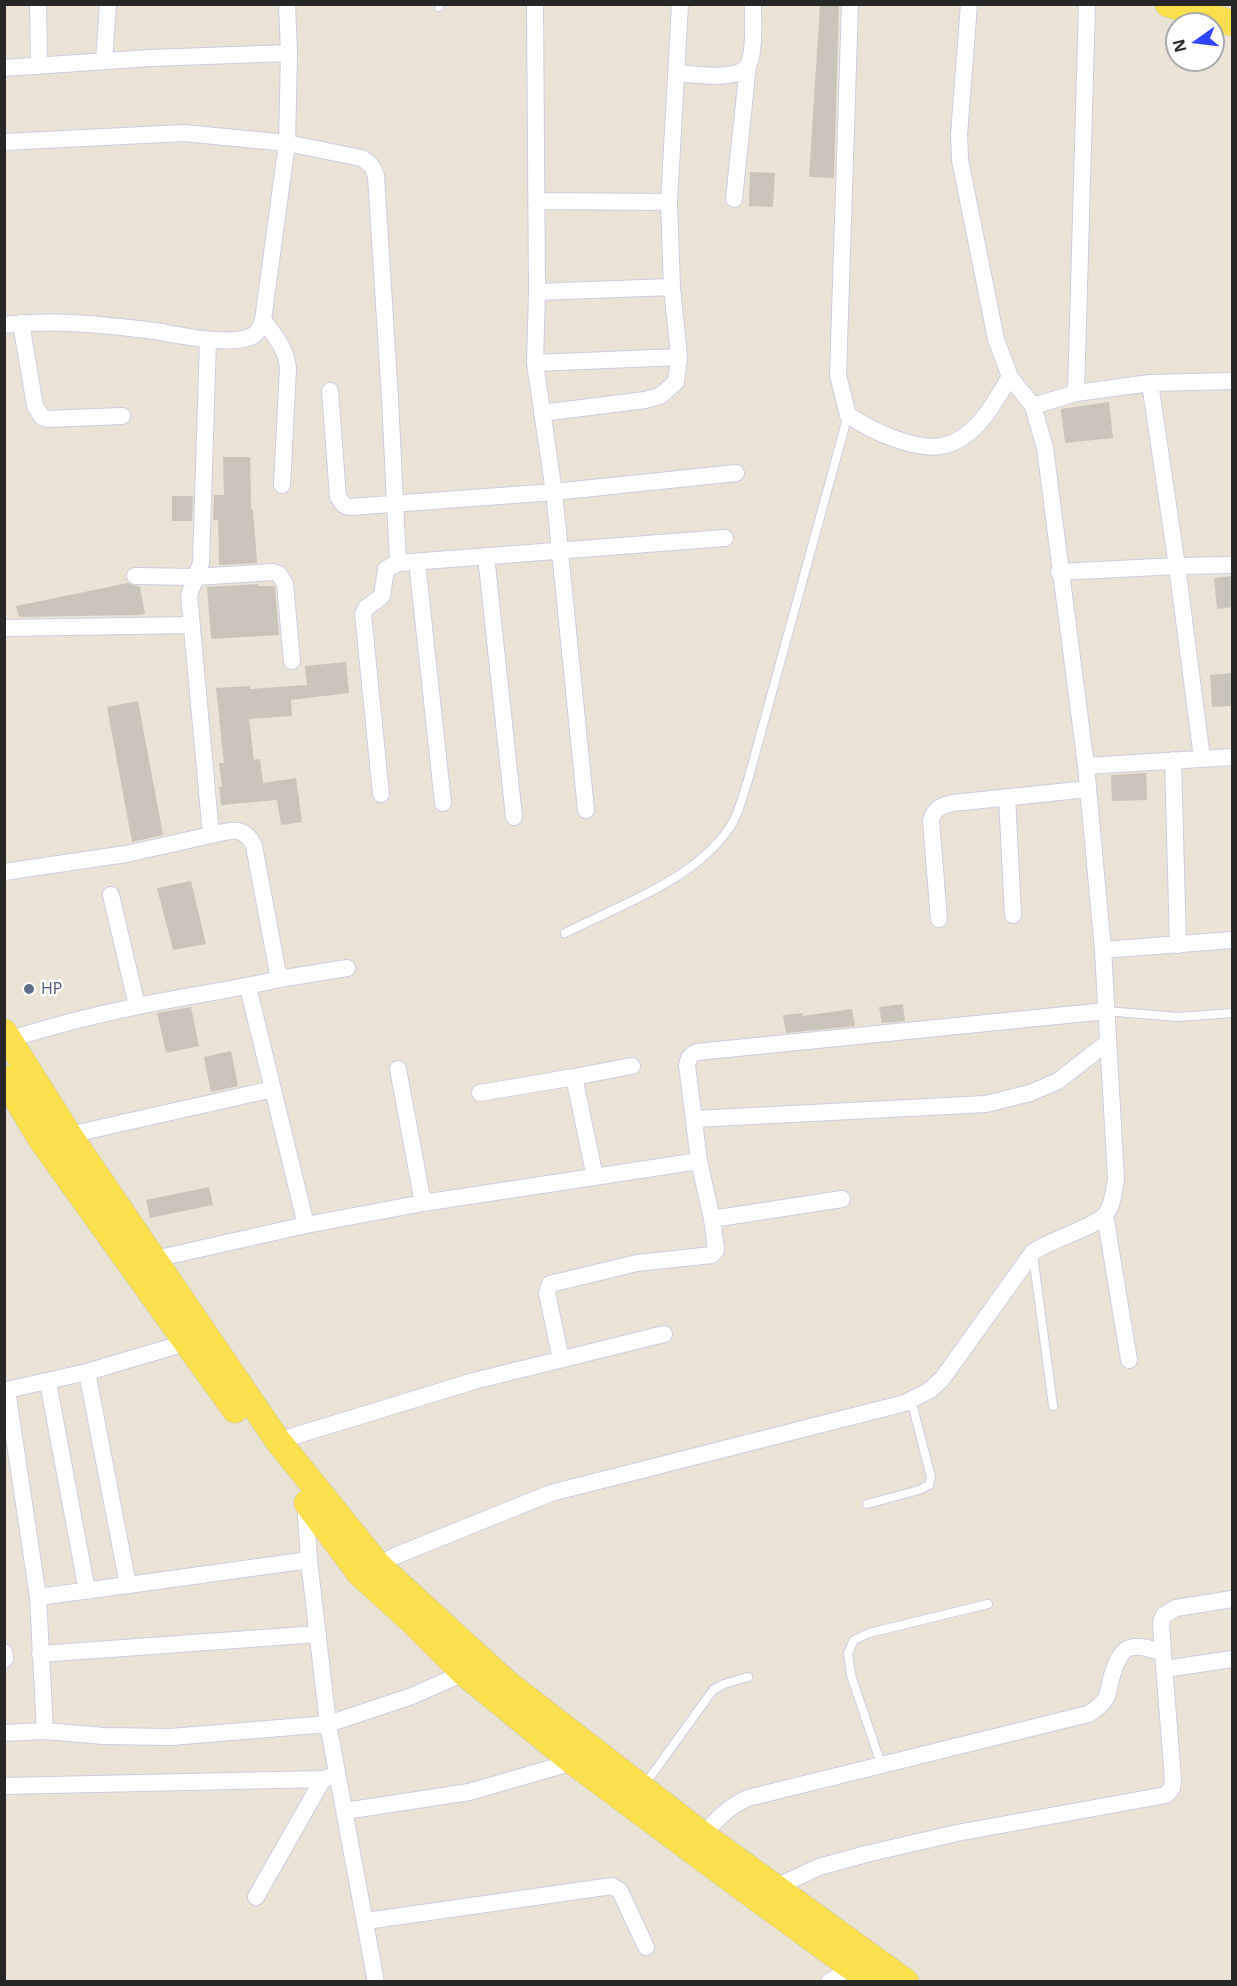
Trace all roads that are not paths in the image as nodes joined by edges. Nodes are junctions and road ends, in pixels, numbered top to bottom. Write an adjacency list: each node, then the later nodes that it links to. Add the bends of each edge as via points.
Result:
1 (38, 4): 17 (street)
2 (108, 4): 15 (street)
3 (288, 4): 14 (street)
4 (535, 4): 23 (street)
5 (680, 4): 19 (street)
6 (753, 4): 16 (street)
7 (850, 4): 39 (street, via 838,375)
8 (969, 4): 32 (street, via 960,160 990,316)
9 (1088, 4): 36 (street)
10 (1168, 4): 13 (main road)
11 (1219, 4): 12 (main road)
12 (1233, 9)
13 (1233, 24)
14 (289, 53): 15 (street); 21 (street)
15 (104, 61): 17 (street)
16 (748, 65): 19 (street, via 739,74 729,76); 22 (street)
17 (39, 66): 18 (street)
18 (4, 68)
19 (676, 73): 24 (street)
20 (4, 142): 21 (street, via 184,133)
21 (288, 143): 27 (street); 44 (street, via 361,158 374,168)
22 (734, 199)
23 (536, 201): 24 (street); 26 (street)
24 (669, 202): 25 (street)
25 (672, 287): 26 (street); 30 (street)
26 (537, 292): 31 (street)
27 (263, 320): 29 (street, via 260,331 251,337); 42 (street, via 287,357)
28 (13, 324): 29 (street, via 96,325); 40 (street, via 35,406 42,417)
29 (208, 340): 54 (street, via 202,554 200,571)
30 (679, 357): 31 (street); 38 (street, via 676,382 660,396)
31 (535, 363): 38 (street)
32 (1010, 377): 37 (street); 39 (street, via 979,423 958,441 932,448 868,429)
33 (1233, 381): 34 (street)
34 (1150, 383): 36 (street); 51 (street)
35 (330, 391): 44 (street, via 340,503 350,507)
36 (1076, 393): 37 (street)
37 (1033, 406): 52 (street, via 1045,448)
38 (542, 413): 43 (street)
39 (848, 415): 73 (lane, via 748,780 732,825 711,852 682,875)
40 (122, 416)
41 (736, 473): 43 (street)
42 (282, 485)
43 (554, 492): 44 (street); 46 (street)
44 (395, 503): 49 (street)
45 (724, 538): 46 (street)
46 (559, 552): 47 (street); 66 (street)
47 (486, 556): 48 (street); 67 (street)
48 (417, 562): 49 (street); 65 (street)
49 (398, 563): 63 (street, via 386,569 382,596 363,614)
50 (1233, 565): 51 (street)
51 (1177, 566): 52 (street); 59 (street)
52 (1059, 573): 61 (street)
53 (135, 576): 54 (street)
54 (195, 577): 55 (street, via 189,595); 57 (street, via 279,574 285,584)
55 (192, 625): 56 (street); 68 (street)
56 (4, 628)
57 (292, 661)
58 (1233, 757): 59 (street)
59 (1202, 758): 60 (street)
60 (1173, 760): 61 (street); 75 (street)
61 (1086, 766): 62 (street)
62 (1088, 789): 64 (street); 76 (street)
63 (381, 794)
64 (1007, 797): 71 (street); 72 (street, via 953,803 933,812)
65 (443, 803)
66 (586, 810)
67 (514, 817)
68 (211, 836): 69 (street, via 126,854); 78 (street, via 232,830 249,836 254,846)
69 (4, 872)
70 (111, 895): 80 (street)
71 (1013, 915)
72 (939, 919)
73 (565, 933)
74 (1233, 940): 75 (street)
75 (1178, 945): 76 (street)
76 (1103, 950): 81 (street)
77 (347, 968): 78 (street)
78 (279, 979): 79 (street)
79 (248, 987): 80 (street); 89 (street)
80 (137, 1006): 83 (street)
81 (1106, 1011): 82 (lane, via 1178,1017); 84 (street); 91 (street, via 697,1052 689,1057 687,1065)
82 (1233, 1013)
83 (6, 1038): 92 (main road)
84 (1108, 1042): 91 (street, via 1058,1081 986,1104); 98 (street, via 1116,1179)
85 (632, 1066): 87 (street)
86 (398, 1069): 97 (street)
87 (574, 1077): 90 (street); 95 (street)
88 (4, 1078): 93 (main road)
89 (273, 1089): 92 (street); 100 (street)
90 (480, 1093)
91 (694, 1119): 94 (street)
92 (69, 1135): 93 (street); 102 (main road)
93 (42, 1141): 102 (main road)
94 (699, 1161): 95 (street); 99 (street)
95 (595, 1177): 97 (street)
96 (842, 1198): 99 (street)
97 (423, 1203): 100 (street)
98 (1105, 1215): 101 (street); 106 (street)
99 (712, 1220): 105 (street, via 716,1250 712,1255 643,1262 550,1284 547,1293)
100 (306, 1225): 102 (street)
101 (1033, 1252): 110 (street, via 942,1379); 111 (lane)
102 (142, 1262): 104 (main road)
103 (664, 1334): 105 (street)
104 (197, 1340): 107 (street); 112 (main road); 113 (main road, via 262,1447)
105 (561, 1359): 112 (street, via 474,1381)
106 (1129, 1360)
107 (87, 1372): 108 (street); 117 (street)
108 (48, 1382): 109 (street); 118 (street)
109 (6, 1390): 119 (street)
110 (911, 1400): 114 (lane, via 931,1477 929,1485); 116 (street, via 551,1493)
111 (1053, 1406)
112 (278, 1441): 113 (main road)
113 (309, 1493): 115 (street); 116 (main road); 126 (main road, via 360,1574)
114 (867, 1504)
115 (309, 1560): 117 (street); 122 (street)
116 (378, 1565): 135 (main road, via 507,1683)
117 (128, 1585): 118 (street)
118 (87, 1591): 119 (street)
119 (38, 1597): 123 (street)
120 (1233, 1599): 125 (street, via 1164,1615)
121 (988, 1604): 132 (lane, via 854,1640 848,1653 851,1675)
122 (318, 1634): 123 (street); 128 (street)
123 (40, 1654): 129 (street)
124 (1233, 1659): 125 (street)
125 (1164, 1661): 132 (street, via 1143,1646 1131,1646 1116,1662 1106,1698 1088,1714); 138 (street, via 1173,1779 1166,1795 878,1851 819,1867)
126 (464, 1673): 128 (street, via 405,1699); 131 (main road)
127 (748, 1677): 135 (lane, via 713,1690)
128 (328, 1724): 129 (street, via 171,1737); 133 (street)
129 (45, 1731): 130 (street)
130 (4, 1733)
131 (573, 1762): 136 (street, via 469,1792); 142 (main road)
132 (881, 1764): 137 (street, via 748,1798 724,1812)
133 (330, 1777): 134 (street); 136 (street); 139 (street)
134 (4, 1786)
135 (642, 1787): 137 (main road)
136 (345, 1811): 140 (street)
137 (703, 1834): 138 (main road)
138 (776, 1887): 146 (main road)
139 (256, 1897)
140 (366, 1921): 141 (street, via 612,1886 620,1891); 143 (street)
141 (646, 1947)
142 (850, 1966): 144 (street); 145 (main road)
143 (376, 1982)
144 (829, 1982)
145 (872, 1982)
146 (906, 1982)

